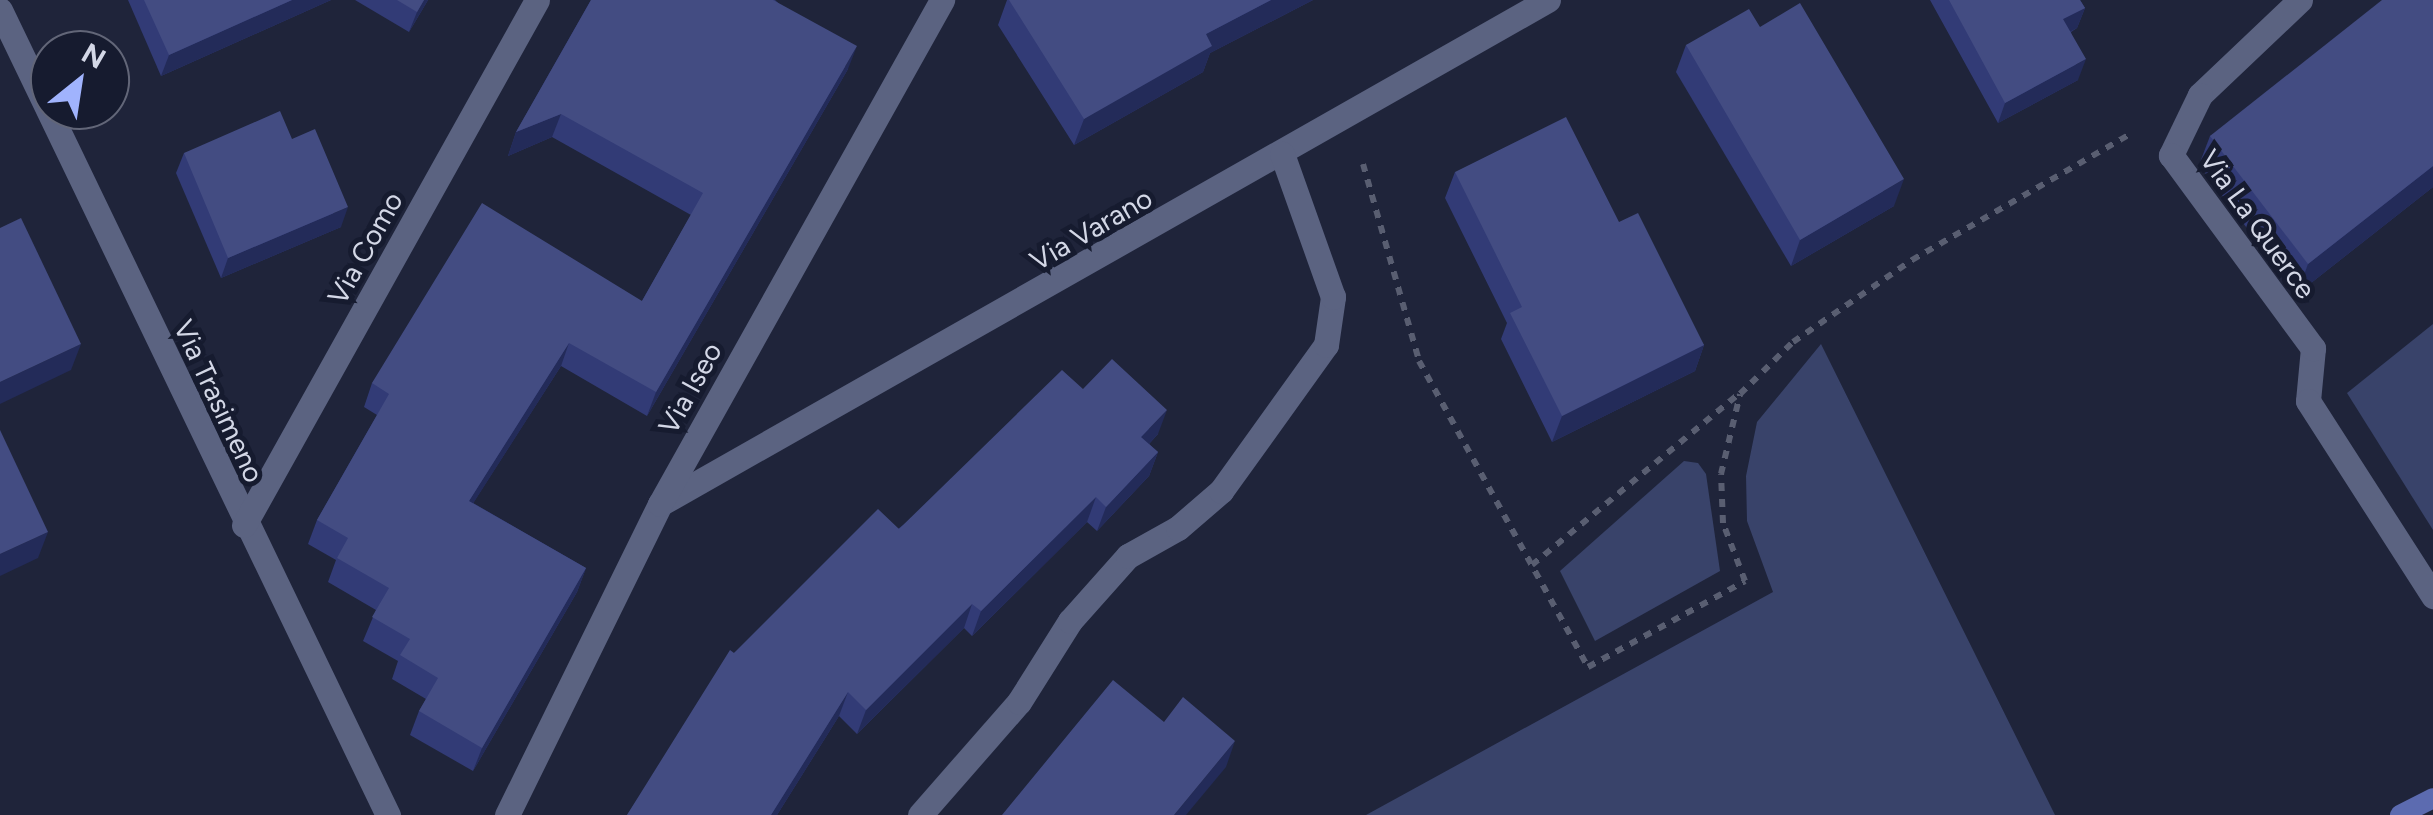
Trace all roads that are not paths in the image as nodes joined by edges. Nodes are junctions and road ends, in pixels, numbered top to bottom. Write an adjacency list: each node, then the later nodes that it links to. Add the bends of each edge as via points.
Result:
1 (537, 0): 8 (street, Via Como)
2 (942, 0): 7 (street, Via Iseo)
3 (1548, 0): 6 (street, Via Varano)
4 (2300, 0): 9 (street, Via La Querce, via 2200,95 2171,155 2313,348 2308,401)
5 (0, 10): 8 (street, Via Trasimeno)
6 (1282, 154): 7 (street, Via Varano); 12 (street, via 1333,297 1326,345 1222,492 1128,556 1070,622 1019,702)
7 (660, 504): 11 (street, Via Iseo)
8 (244, 525): 10 (street, Via Trasimeno)
9 (2433, 596)
10 (388, 815)
11 (507, 815)
12 (920, 815)

